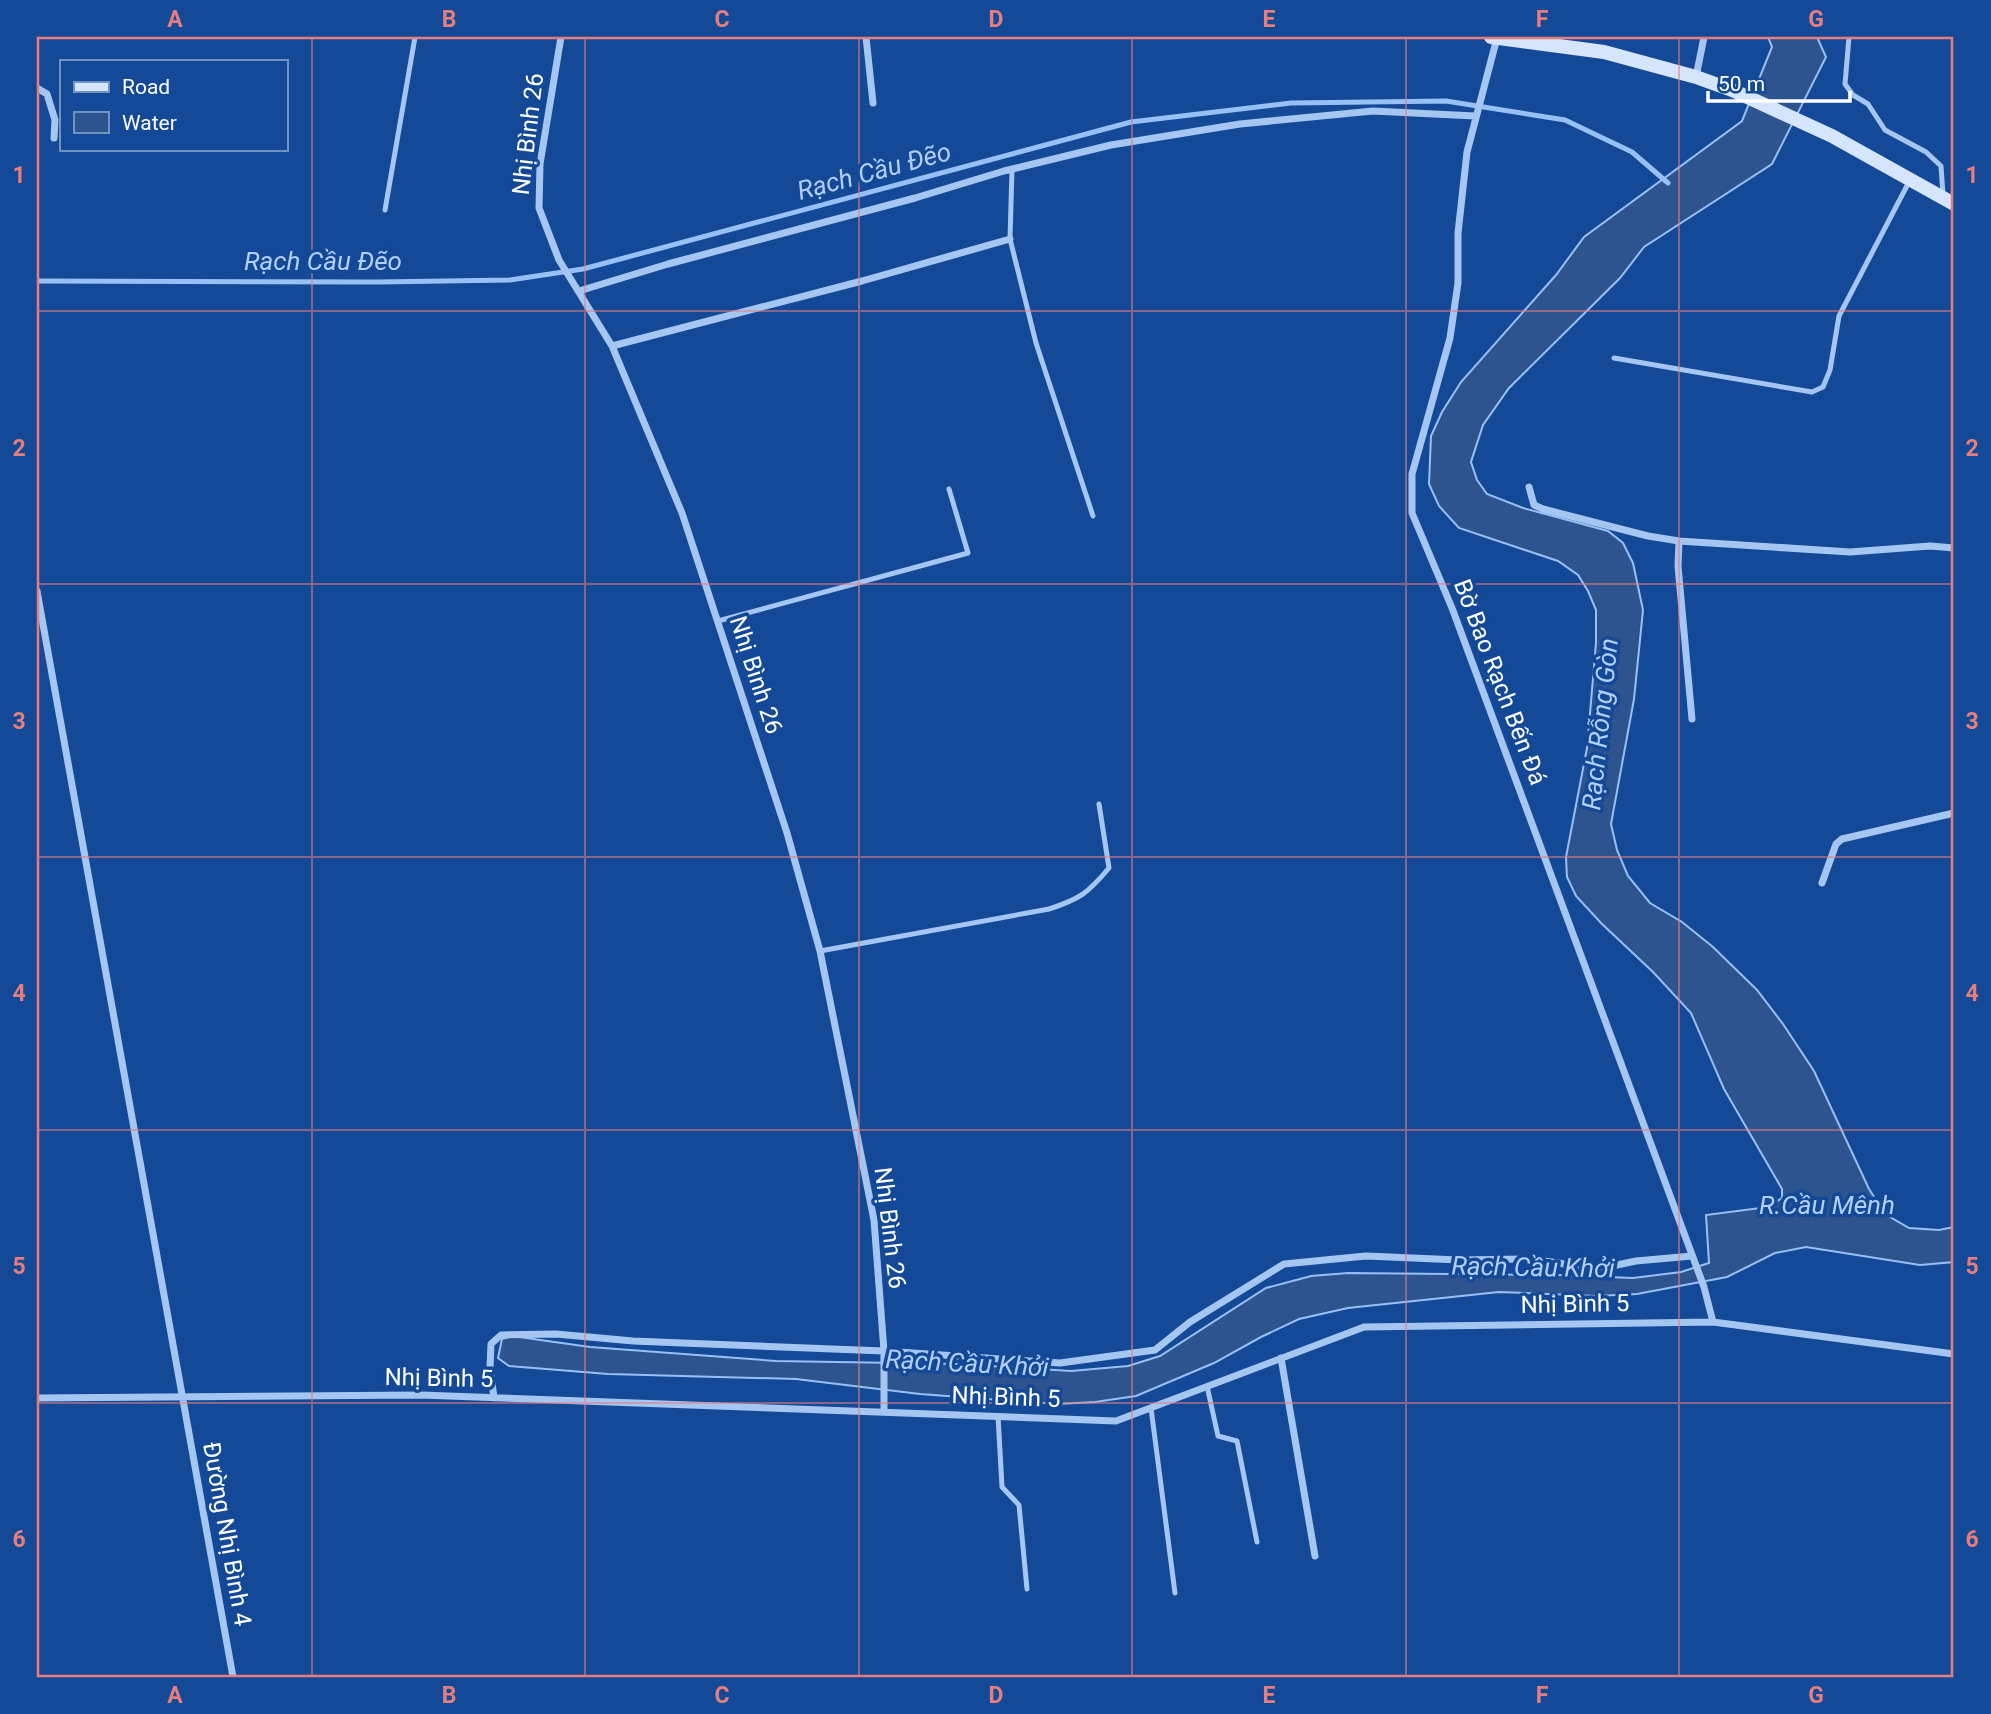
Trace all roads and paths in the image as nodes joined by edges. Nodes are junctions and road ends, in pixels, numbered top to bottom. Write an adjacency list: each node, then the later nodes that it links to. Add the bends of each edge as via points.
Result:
1 (415, 37): 15 (lane)
2 (561, 37): 17 (street, Nhị Bình 26, via 540,164 539,208 559,260)
3 (866, 37): 9 (street)
4 (1704, 37): 7 (street)
5 (1849, 37): 14 (lane, via 1845,84 1868,104 1885,130 1926,152 1941,166)
6 (1494, 38): 7 (street, via 1604,52); 10 (street, Bờ Bao Rạch Bến Đá)
7 (1696, 77): 13 (street, via 1832,136)
8 (37, 88): 11 (street, via 47,94 55,120)
9 (873, 103)
10 (1475, 116): 12 (street, via 1373,111 1240,124 1111,145); 32 (street, Bờ Bao Rạch Bến Đá, via 1464,179 1450,338 1412,474 1412,513 1531,817)
11 (54, 138)
12 (1012, 169): 16 (lane); 17 (street)
13 (1910, 180): 14 (street); 19 (lane, via 1839,316 1823,387 1812,391)
14 (1949, 201)
15 (385, 210)
16 (1010, 239): 18 (street); 22 (lane, via 1037,343)
17 (579, 291): 18 (street, Nhị Bình 26)
18 (612, 346): 26 (street, Nhị Bình 26, via 682,513)
19 (1614, 358)
20 (1529, 487): 23 (street, via 1534,505 1543,509)
21 (949, 489): 26 (lane, via 968,554)
22 (1093, 516)
23 (1679, 541): 24 (street, via 1850,552); 27 (street)
24 (1954, 548)
25 (37, 591): 39 (street, Đường Nhị Bình 4)
26 (718, 621): 31 (street, Nhị Bình 26, via 787,832)
27 (1692, 719)
28 (1099, 804): 31 (lane, via 1109,868 1078,899 1049,909)
29 (1954, 813): 30 (street, via 1842,839)
30 (1822, 883)
31 (820, 951): 34 (street, Nhị Bình 26, via 874,1220)
32 (1692, 1256): 33 (street, Bờ Bao Rạch Bến Đá); 34 (street, via 1598,1269 1531,1259 1366,1256 1284,1264 1190,1322 1155,1350 1060,1363)
33 (1713, 1322): 35 (street, Nhị Bình 5); 36 (street, Nhị Bình 5, via 1364,1327)
34 (884, 1354): 40 (street, via 556,1334 501,1335 491,1344); 42 (street, Nhị Bình 26)
35 (1954, 1354)
36 (1281, 1358): 37 (street, Nhị Bình 5); 45 (street)
37 (1207, 1386): 41 (street, Nhị Bình 5); 44 (lane, via 1218,1436 1237,1441)
38 (37, 1398): 39 (street, Nhị Bình 5)
39 (182, 1398): 40 (street, Nhị Bình 5); 48 (street, Đường Nhị Bình 4)
40 (494, 1398): 42 (street, Nhị Bình 5)
41 (1151, 1408): 43 (street, Nhị Bình 5, via 1116,1421); 47 (lane)
42 (884, 1412): 43 (street, Nhị Bình 5)
43 (998, 1416): 46 (lane, via 1002,1487 1019,1505)
44 (1257, 1542)
45 (1315, 1556)
46 (1027, 1589)
47 (1175, 1593)
48 (233, 1677)

